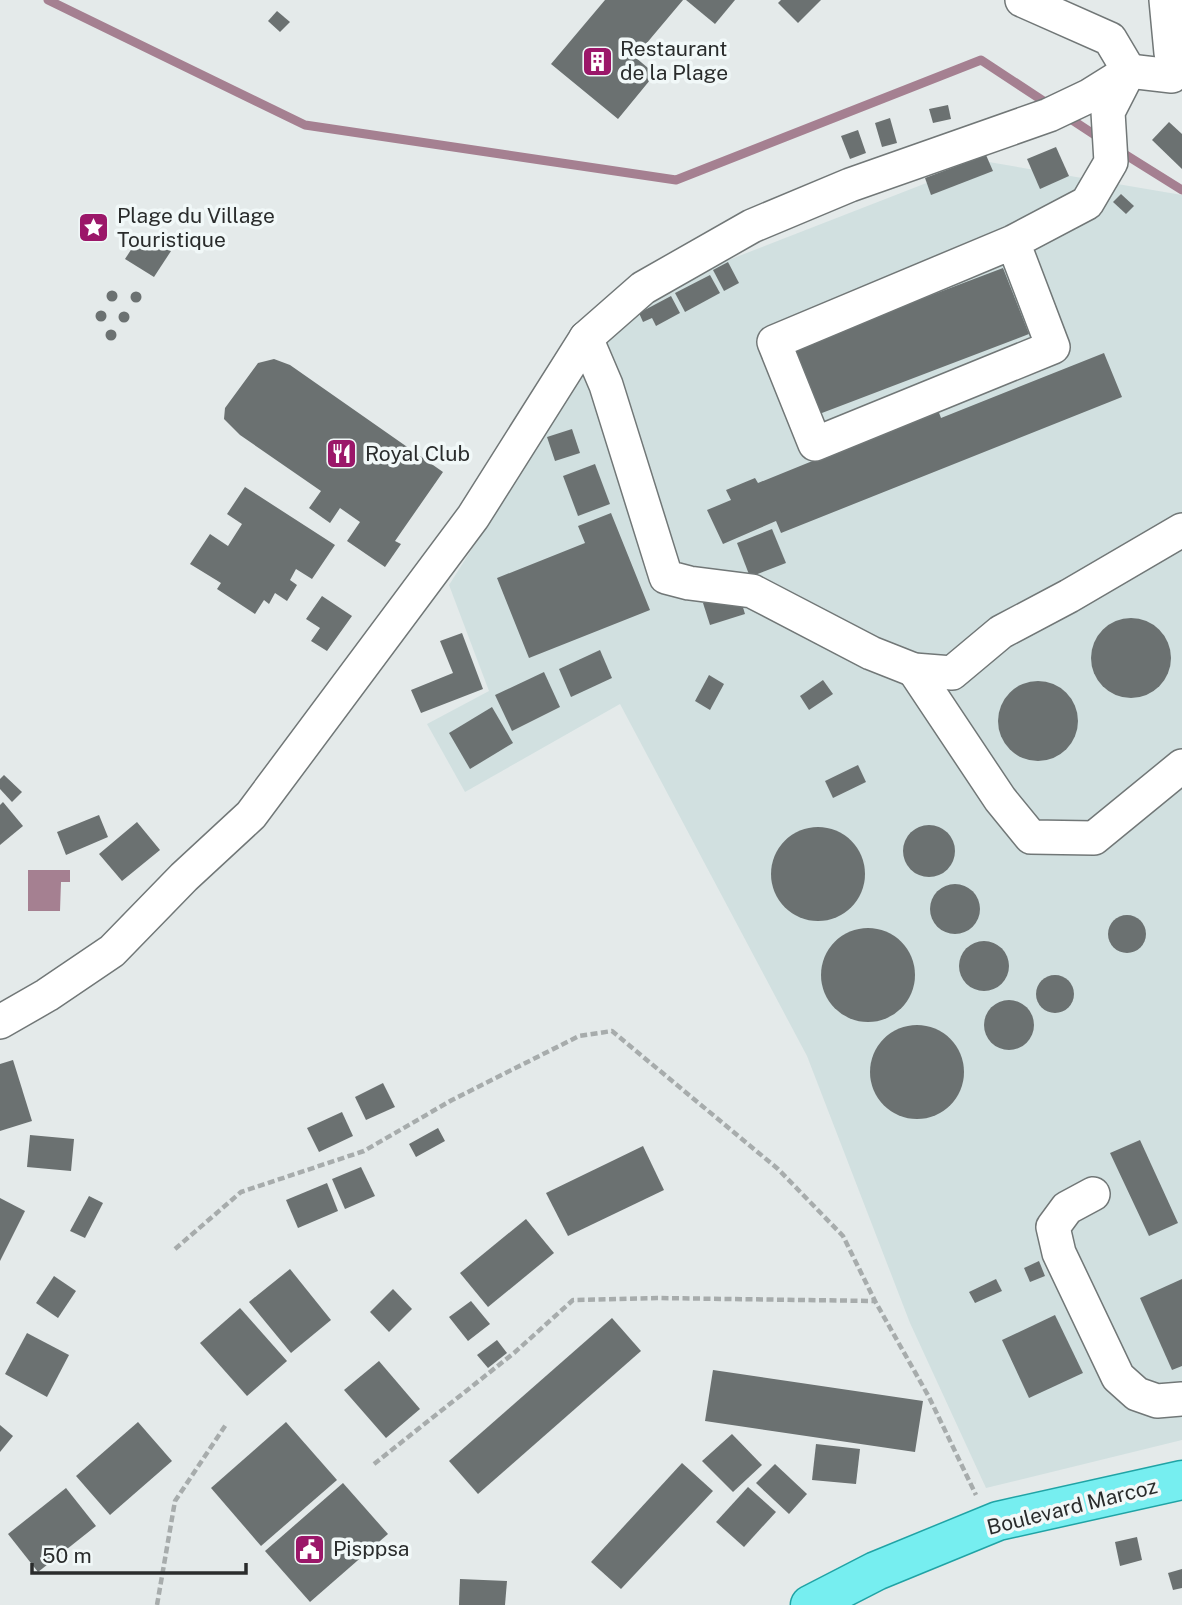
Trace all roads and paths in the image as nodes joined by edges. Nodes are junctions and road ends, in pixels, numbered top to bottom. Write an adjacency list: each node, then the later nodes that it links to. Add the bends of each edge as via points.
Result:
1 (1022, 0): 4 (street, via 1110,39)
2 (1166, 0): 3 (street)
3 (1177, 64): 4 (street)
4 (1129, 71): 5 (street)
5 (1098, 104): 6 (street, via 1111,162 1087,203); 7 (street, via 1049,115 752,226 643,288)
6 (1013, 242): 6 (street, via 774,342 815,444 1053,347)
7 (586, 338): 9 (street, via 606,385 666,577 752,592); 11 (street, via 473,517 251,815 112,951)
8 (1182, 530): 9 (street, via 1001,632 952,673)
9 (914, 670): 10 (street, via 1000,799 1031,837 1094,838)
10 (1182, 766)
11 (0, 1022)
12 (1093, 1194): 15 (street, via 1067,1208 1053,1227 1059,1253 1118,1377 1137,1394 1157,1401)
13 (175, 1249): 14 (path, via 241,1192 364,1151 579,1036 612,1031 787,1179 843,1236)
14 (875, 1301): 17 (path, via 573,1300); 19 (path, via 929,1397)
15 (1182, 1399)
16 (227, 1423): 20 (path, via 175,1501)
17 (374, 1464)
18 (1182, 1480): 19 (main road, Boulevard Marcoz)
19 (990, 1524): 21 (main road, Boulevard Marcoz, via 876,1571)
20 (157, 1605)
21 (810, 1605)

